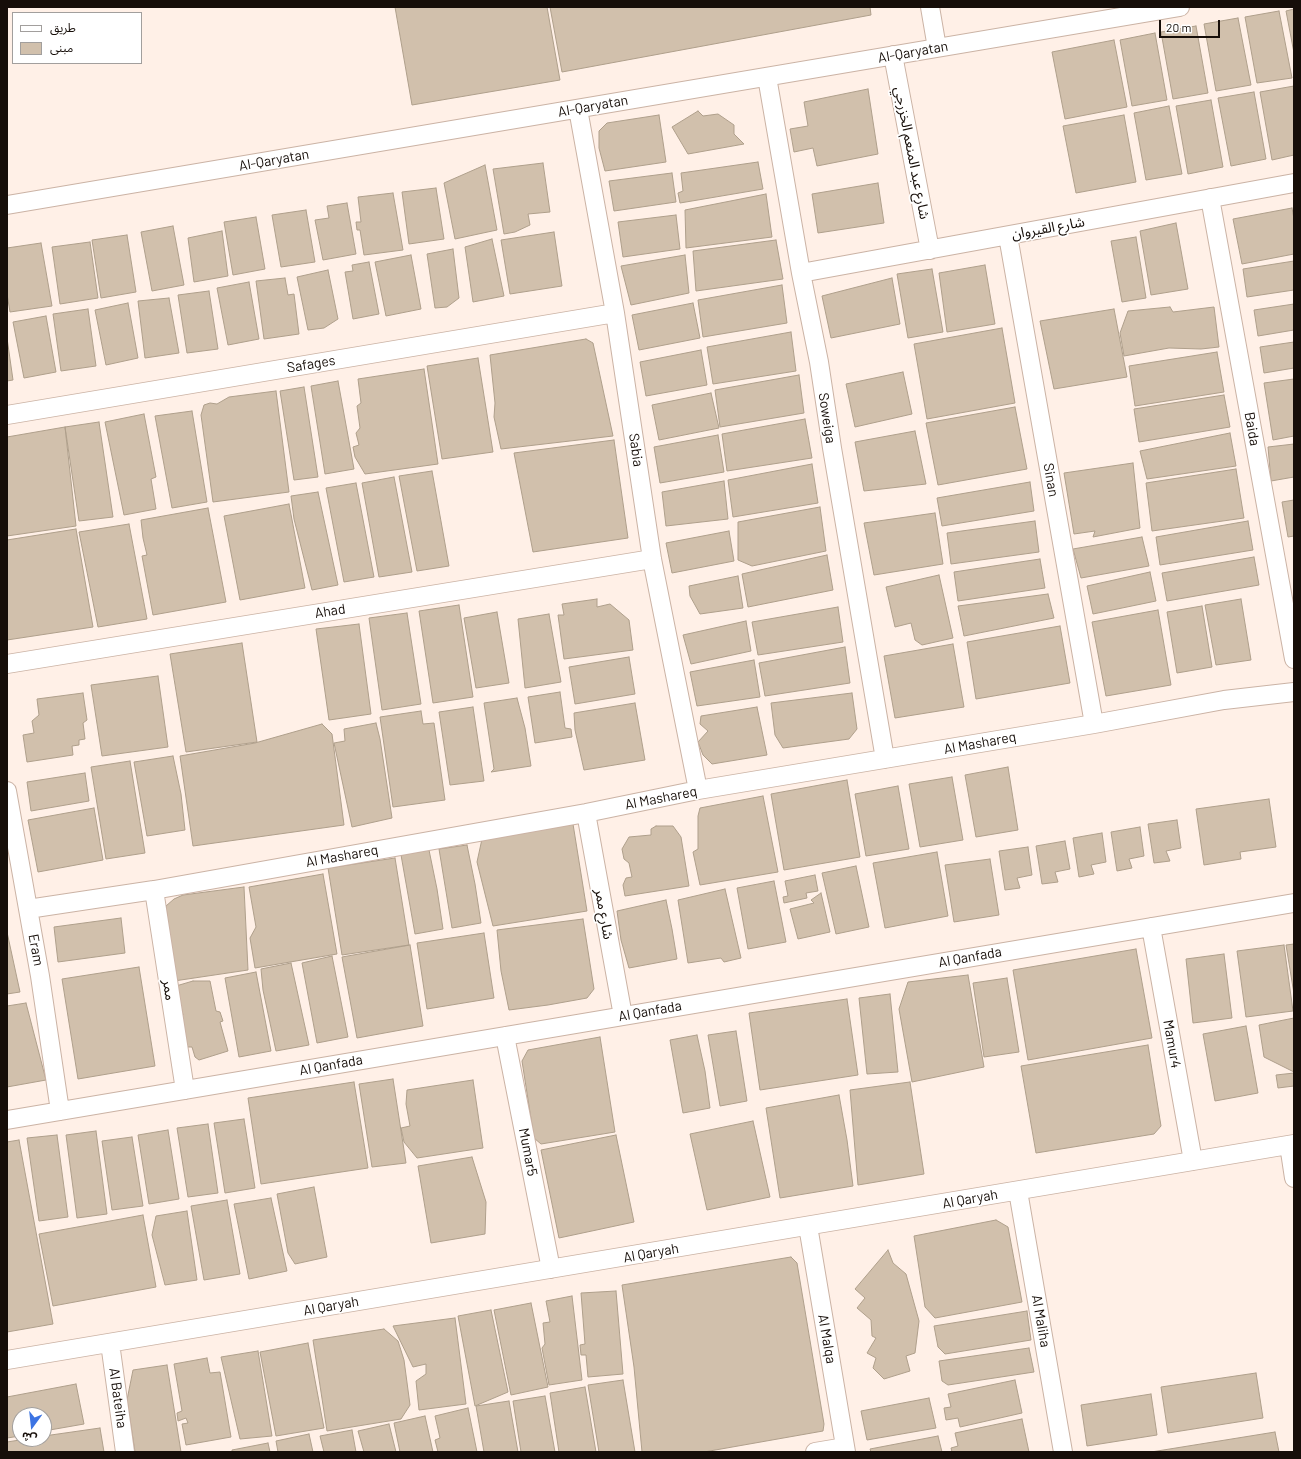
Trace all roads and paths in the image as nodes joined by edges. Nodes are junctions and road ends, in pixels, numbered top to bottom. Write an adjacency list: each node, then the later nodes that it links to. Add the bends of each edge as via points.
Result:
1 (930, 7): 3 (street)
2 (1180, 7): 3 (street, Al-Qaryatan)
3 (937, 48): 4 (street, Al-Qaryatan)
4 (893, 55): 5 (street, Al-Qaryatan); 11 (street, شارع عبد المنعم الخزرجي)
5 (767, 77): 6 (street, Al-Qaryatan); 12 (street, Soweiga)
6 (578, 108): 9 (street, Al-Qaryatan); 13 (street, Sabia)
7 (1294, 183): 8 (street, شارع القيروان)
8 (1210, 198): 10 (street, شارع القيروان); 16 (street, Baida)
9 (7, 205)
10 (1008, 236): 11 (street, شارع القيروان); 19 (street, Sinan)
11 (930, 250): 12 (street, شارع القيروان)
12 (802, 273): 20 (street, Soweiga)
13 (616, 313): 14 (street, Safages); 15 (street, Sabia)
14 (7, 415)
15 (652, 559): 17 (street, Ahad); 21 (street, Sabia)
16 (1294, 659)
17 (7, 664)
18 (1294, 692): 19 (street, Al Mashareq, via 1224,700)
19 (1094, 724): 20 (street, Al Mashareq)
20 (884, 759): 21 (street, Al Mashareq)
21 (698, 790): 23 (street, Al Mashareq)
22 (7, 791): 26 (street, Eram)
23 (586, 813): 24 (street, Al Mashareq); 28 (street, شارع ممر)
24 (154, 890): 26 (street, Al Mashareq); 30 (street, ممر)
25 (1294, 903): 27 (street, Al Qanfada)
26 (28, 909): 31 (street, Eram)
27 (1151, 927): 28 (street, Al Qanfada); 34 (street, Mamur4)
28 (623, 1016): 29 (street, Al Qanfada)
29 (505, 1036): 30 (street, Al Qanfada); 38 (street, Mumar5)
30 (185, 1090): 31 (street, Al Qanfada)
31 (60, 1111): 32 (street, Al Qanfada)
32 (7, 1120)
33 (1291, 1145): 34 (street, Al Qaryah); 35 (street)
34 (1193, 1161): 36 (street, Al Qaryah)
35 (1294, 1178)
36 (1018, 1191): 37 (street, Al Qaryah); 44 (street, Al Maliha)
37 (808, 1226): 38 (street, Al Qaryah); 41 (street, Al Malqa)
38 (551, 1269): 39 (street, Al Qaryah)
39 (110, 1343): 40 (street, Al Qaryah); 42 (street, Al Bateiha)
40 (7, 1360)
41 (846, 1449): 43 (street)
42 (125, 1452)
43 (815, 1452)
44 (1063, 1452)

